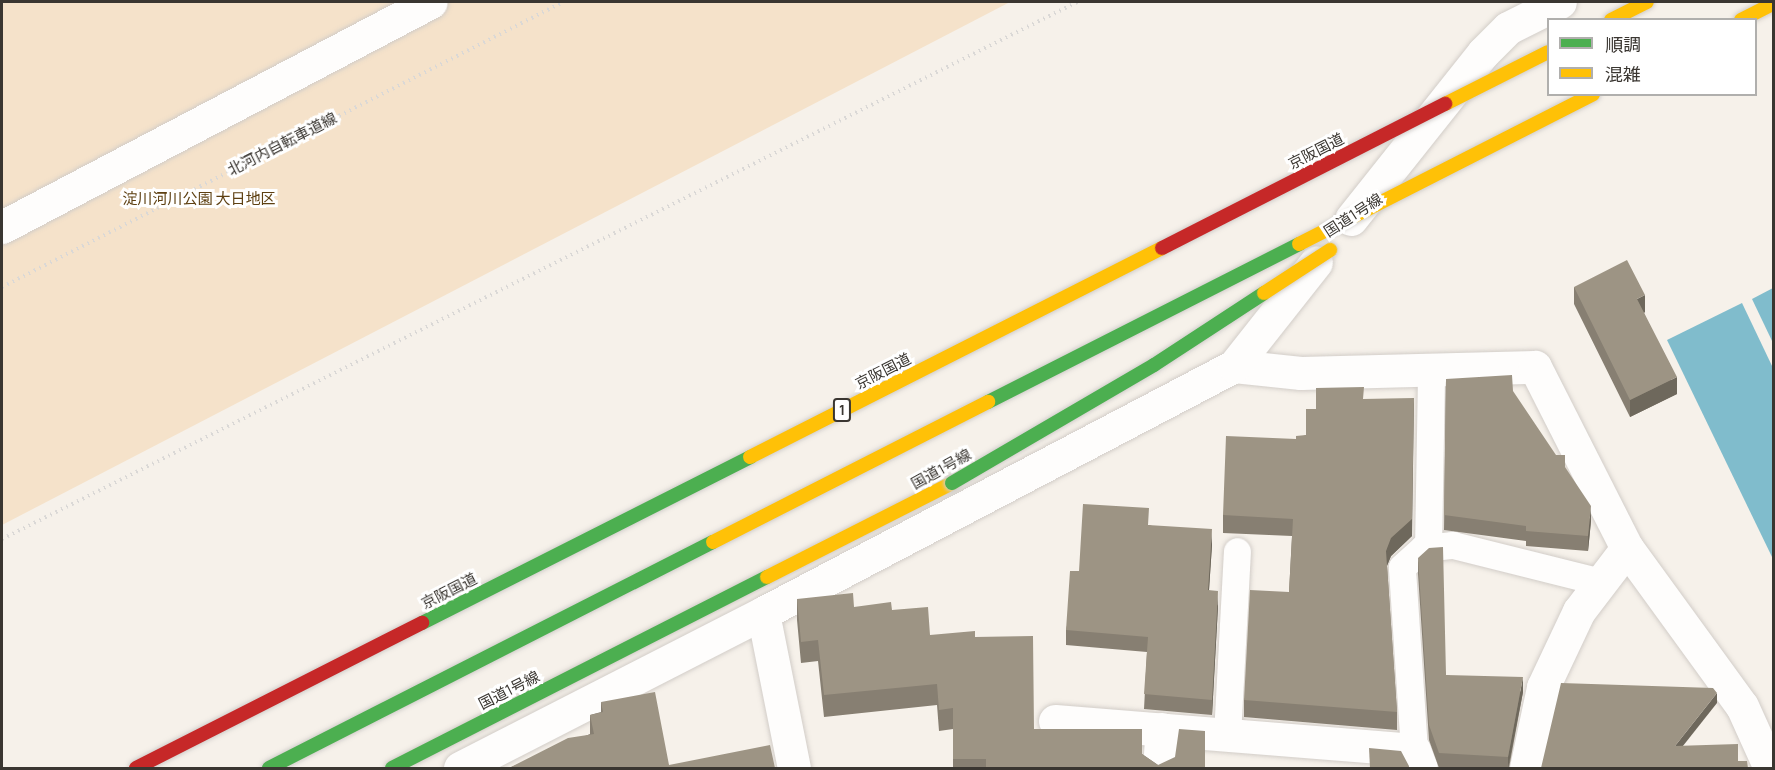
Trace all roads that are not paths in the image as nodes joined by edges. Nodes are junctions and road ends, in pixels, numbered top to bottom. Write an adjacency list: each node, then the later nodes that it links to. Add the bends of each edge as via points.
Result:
1 (431, 2): 10 (street)
2 (1560, 2): 11 (street, via 1508,28 1483,53)
3 (1647, 2): 5 (highway)
4 (1773, 3): 6 (highway)
5 (1615, 18)
6 (1745, 18)
7 (1547, 53): 22 (highway, 京阪国道 / 1, bridge)
8 (1589, 96): 9 (highway, bridge)
9 (1479, 152): 23 (highway, bridge); 24 (highway, 国道1号線, bridge, via 1154,365 952,483)
10 (2, 227)
11 (1234, 366): 12 (street, via 1301,373); 17 (street)
12 (1431, 370): 13 (lane); 14 (street, via 1535,367)
13 (1428, 548): 16 (lane, via 1453,545); 21 (lane, via 1402,567)
14 (1627, 548): 16 (street); 29 (street, via 1742,706)
15 (1237, 551): 20 (lane)
16 (1601, 582): 28 (street, via 1579,611 1543,687)
17 (763, 613): 25 (street); 26 (street)
18 (1055, 721): 19 (street)
19 (1162, 729): 20 (street); 27 (street)
20 (1227, 735): 21 (street)
21 (1418, 759)
22 (136, 768)
23 (269, 768)
24 (392, 768)
25 (460, 768)
26 (794, 768)
27 (1159, 768)
28 (1526, 768)
29 (1770, 768)

